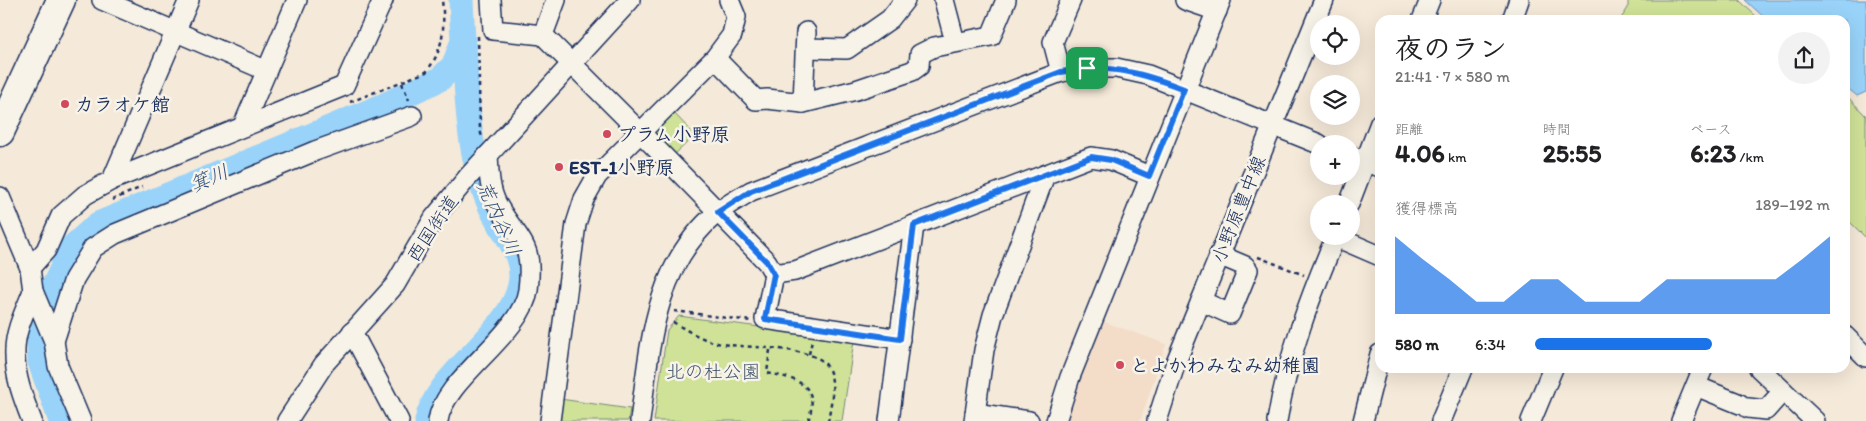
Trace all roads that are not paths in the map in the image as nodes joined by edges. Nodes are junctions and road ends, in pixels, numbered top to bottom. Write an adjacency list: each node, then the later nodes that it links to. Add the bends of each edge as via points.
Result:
1 (61, 0): 33 (highway)
2 (102, 0): 21 (street)
3 (189, 0): 21 (street)
4 (297, 0): 26 (street)
5 (383, 0): 31 (street, via 344,86)
6 (491, 0): 22 (street, via 493,30)
7 (556, 0): 22 (street)
8 (630, 0): 25 (street, 西国街道)
9 (729, 0): 24 (street, via 736,17 732,35)
10 (906, 0): 29 (street, via 890,19 847,49 806,40)
11 (944, 0): 23 (street)
12 (1006, 0): 23 (street, via 991,36)
13 (1071, 0): 27 (street, via 1053,42)
14 (1185, 0): 18 (street)
15 (1324, 0): 32 (street, 小野原豊中線)
16 (1430, 0): 19 (street)
17 (1519, 0): 20 (street)
18 (1219, 5): 28 (street)
19 (1424, 15)
20 (1514, 15)
21 (174, 33): 26 (street); 41 (street)
22 (543, 35): 25 (street)
23 (955, 42): 29 (street, via 920,54 919,66 912,71)
24 (715, 58): 29 (street, via 756,100); 34 (street)
25 (570, 64): 34 (street); 37 (street, 西国街道)
26 (266, 70): 31 (street)
27 (1061, 72): 28 (street, via 1116,68 1148,75); 44 (street, via 751,191)
28 (1184, 89): 32 (street); 40 (street)
29 (803, 103)
30 (412, 116): 56 (street, via 315,151 115,234 94,248 74,279)
31 (243, 126): 41 (street)
32 (1273, 126): 36 (street); 49 (street, 小野原豊中線)
33 (0, 132)
34 (640, 132): 44 (street); 72 (street, via 597,176 584,199 576,224)
35 (1375, 136): 38 (street)
36 (1310, 140)
37 (488, 155): 54 (street, 西国街道, via 434,218 395,285); 71 (street, via 489,179 496,203 523,241 530,260 527,293 519,314 447,399)
38 (1365, 161): 42 (street)
39 (1045, 175): 40 (street, via 1091,157 1111,160); 45 (street); 66 (street, via 993,315 984,350)
40 (1149, 176): 76 (street, via 1070,377)
41 (112, 180): 50 (street, via 85,195 61,216 46,250)
42 (1352, 195)
43 (0, 198): 50 (street)
44 (718, 212): 51 (street, via 767,262); 73 (street, via 688,244 668,278 654,324)
45 (914, 225): 51 (street, via 795,271); 55 (street)
46 (1332, 245): 78 (street, via 1292,350)
47 (1355, 245): 48 (street)
48 (1375, 254)
49 (1219, 255): 53 (street, 小野原豊中線); 53 (street, via 1248,270 1230,314)
50 (30, 268): 52 (street)
51 (774, 274): 55 (street, via 765,319)
52 (33, 291): 56 (street); 67 (street, via 14,349 19,390)
53 (1201, 301): 77 (street, 小野原豊中線)
54 (352, 332): 69 (street, 西国街道, via 324,364); 70 (street)
55 (900, 339): 74 (street)
56 (54, 341): 68 (street, via 58,366)
57 (1850, 341): 58 (street)
58 (1866, 357)
59 (1375, 373): 79 (street)
60 (1461, 373): 80 (street)
61 (1551, 373): 81 (street)
62 (1701, 373): 64 (street)
63 (1764, 373): 65 (street)
64 (1696, 386): 65 (street, via 1744,406 1766,410); 82 (street)
65 (1784, 391): 83 (street)
66 (975, 417): 75 (street)
67 (32, 421)
68 (81, 421)
69 (287, 421)
70 (399, 421)
71 (438, 421)
72 (550, 421)
73 (640, 421)
74 (889, 421)
75 (1029, 421)
76 (1056, 421)
77 (1157, 421)
78 (1277, 421)
79 (1363, 421)
80 (1441, 421)
81 (1531, 421)
82 (1681, 421)
83 (1815, 421)

